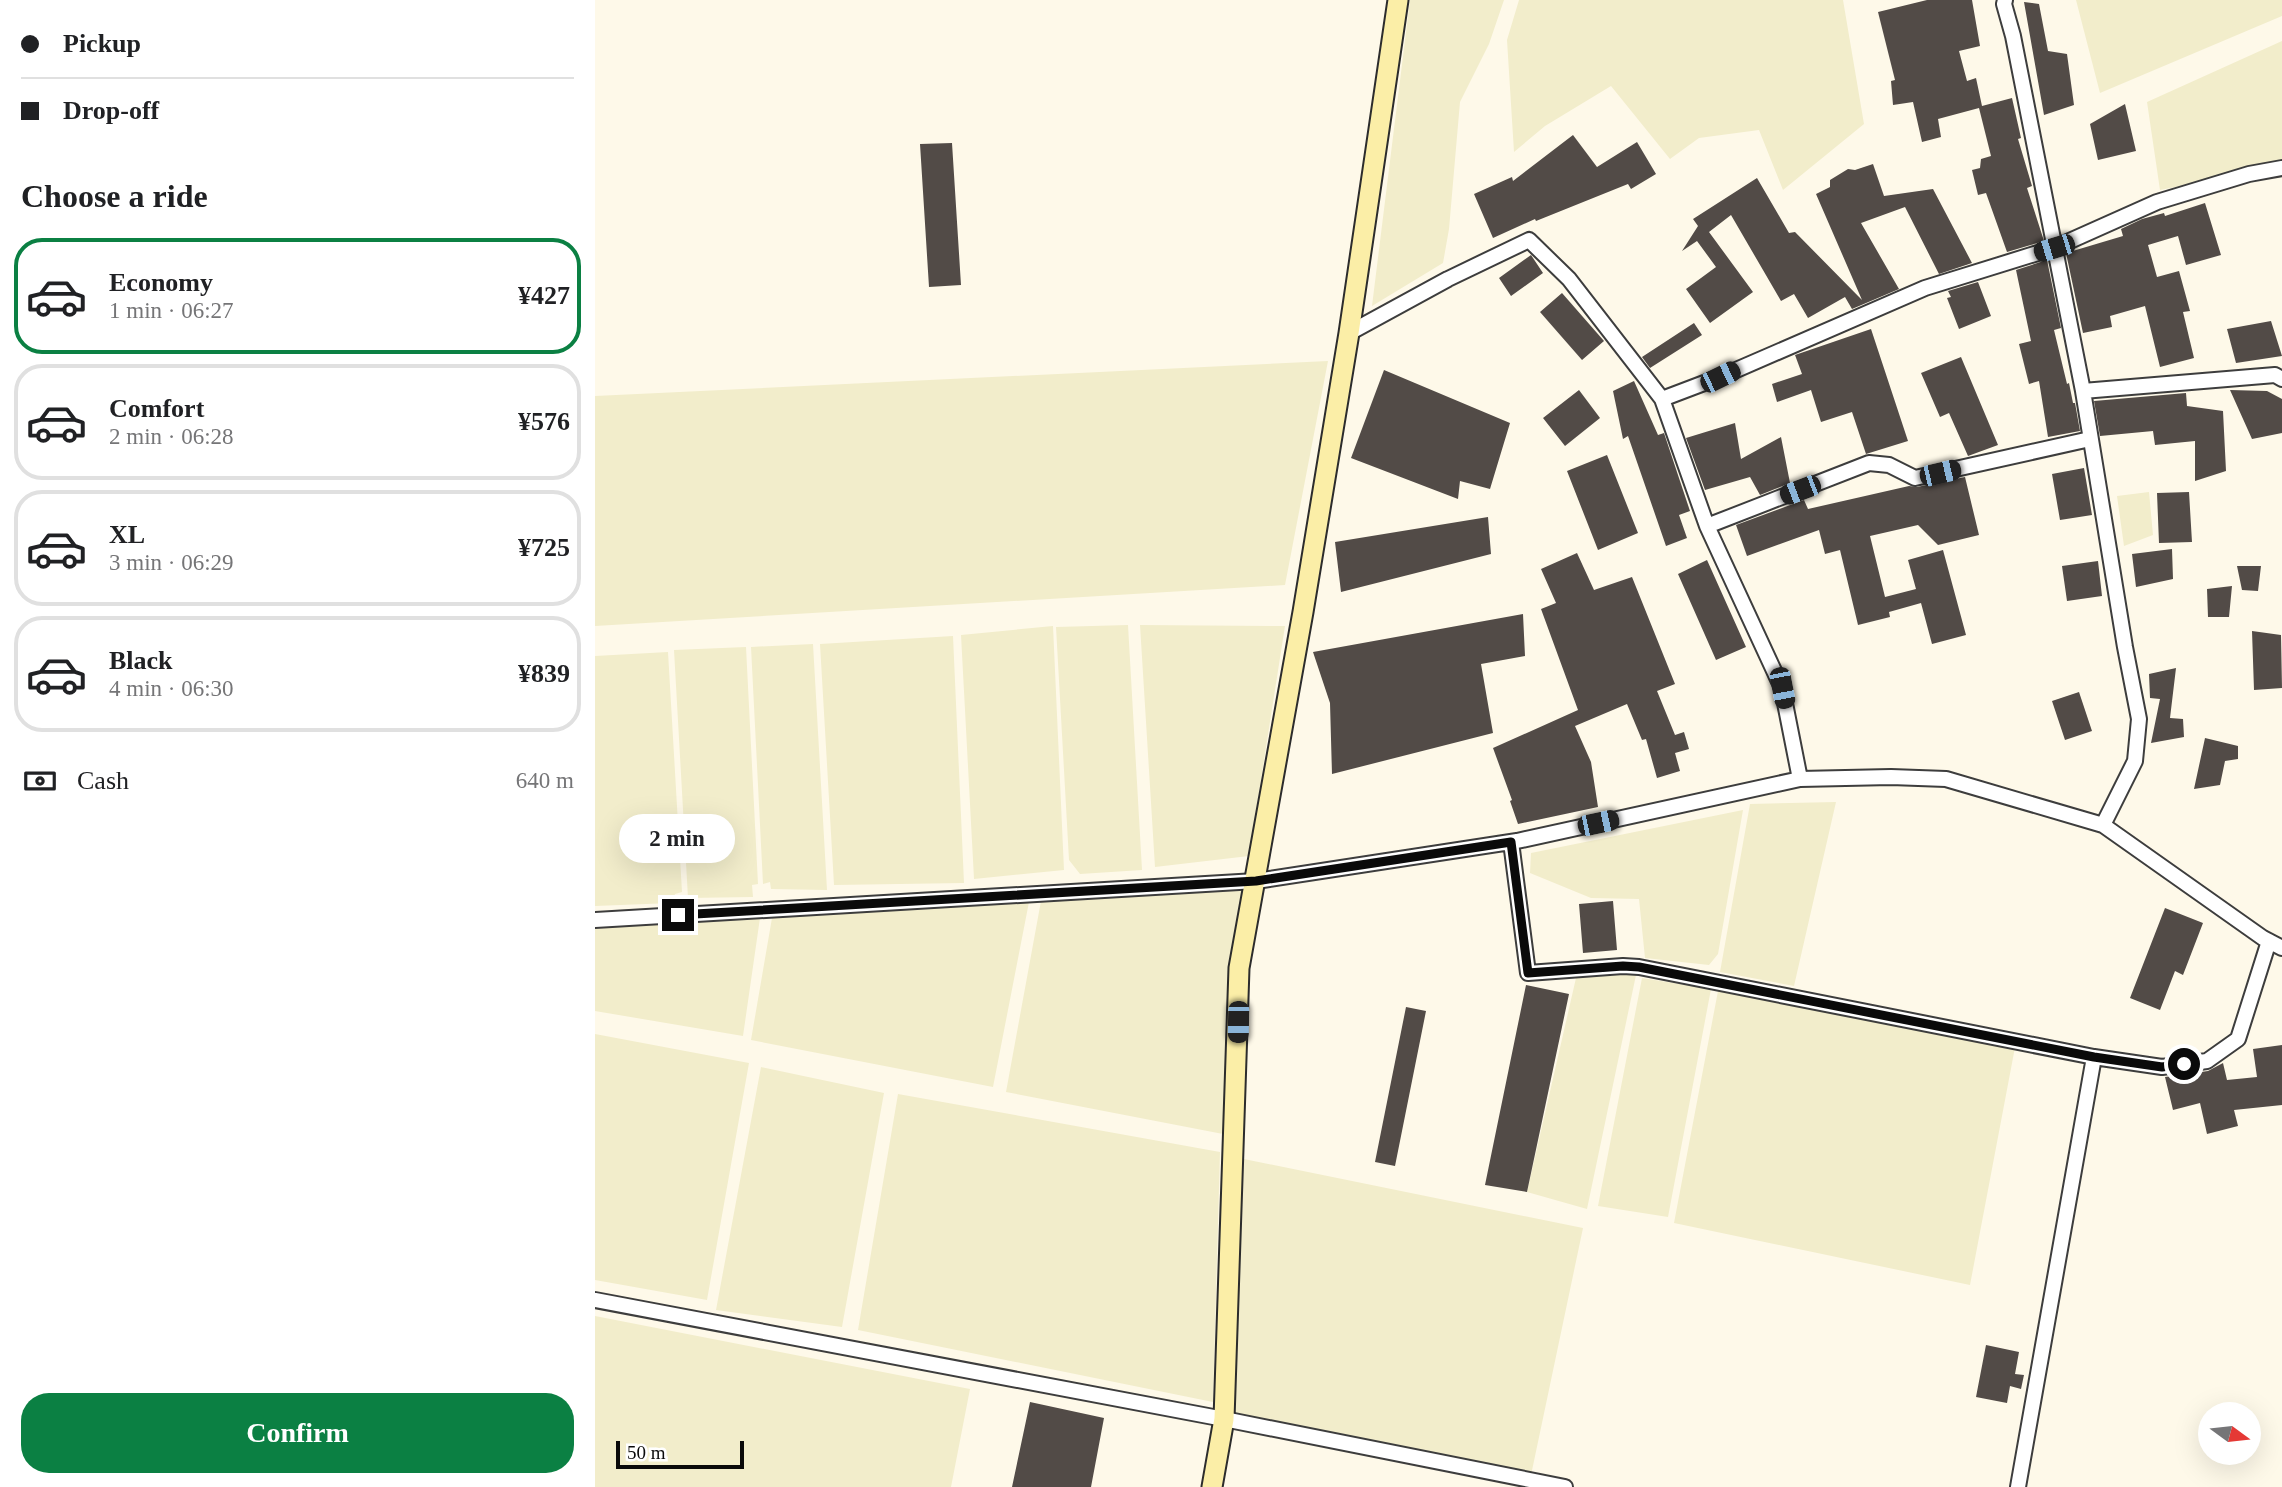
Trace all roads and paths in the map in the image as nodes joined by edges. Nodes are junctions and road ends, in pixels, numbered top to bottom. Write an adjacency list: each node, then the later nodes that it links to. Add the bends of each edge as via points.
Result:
1 (1398, 0): 5 (street)
2 (2005, 0): 4 (street)
3 (2282, 168): 4 (street, via 2157,202)
4 (2054, 248): 7 (street); 8 (street, via 1924,288)
5 (1349, 333): 8 (street, via 1529,240 1569,279); 14 (street)
6 (2282, 379): 7 (street, via 2274,375)
7 (2083, 391): 9 (street)
8 (1662, 399): 10 (street)
9 (2090, 439): 10 (street, via 1915,478 1889,465 1869,463); 12 (street, via 2139,719 2135,761)
10 (1707, 526): 11 (street, via 1782,688)
11 (1800, 779): 12 (street, via 1946,779); 13 (street)
12 (2103, 825): 16 (street)
13 (1511, 842): 14 (street); 17 (street, via 1528,973 1639,967)
14 (1256, 881): 15 (street); 19 (street, via 1239,968)
15 (595, 920)
16 (2275, 945): 17 (street, via 2238,1039 2207,1060 2162,1067)
17 (2094, 1057): 22 (street)
18 (595, 1300): 19 (street)
19 (1224, 1419): 20 (street); 21 (street)
20 (1212, 1487)
21 (1565, 1487)
22 (2018, 1487)

